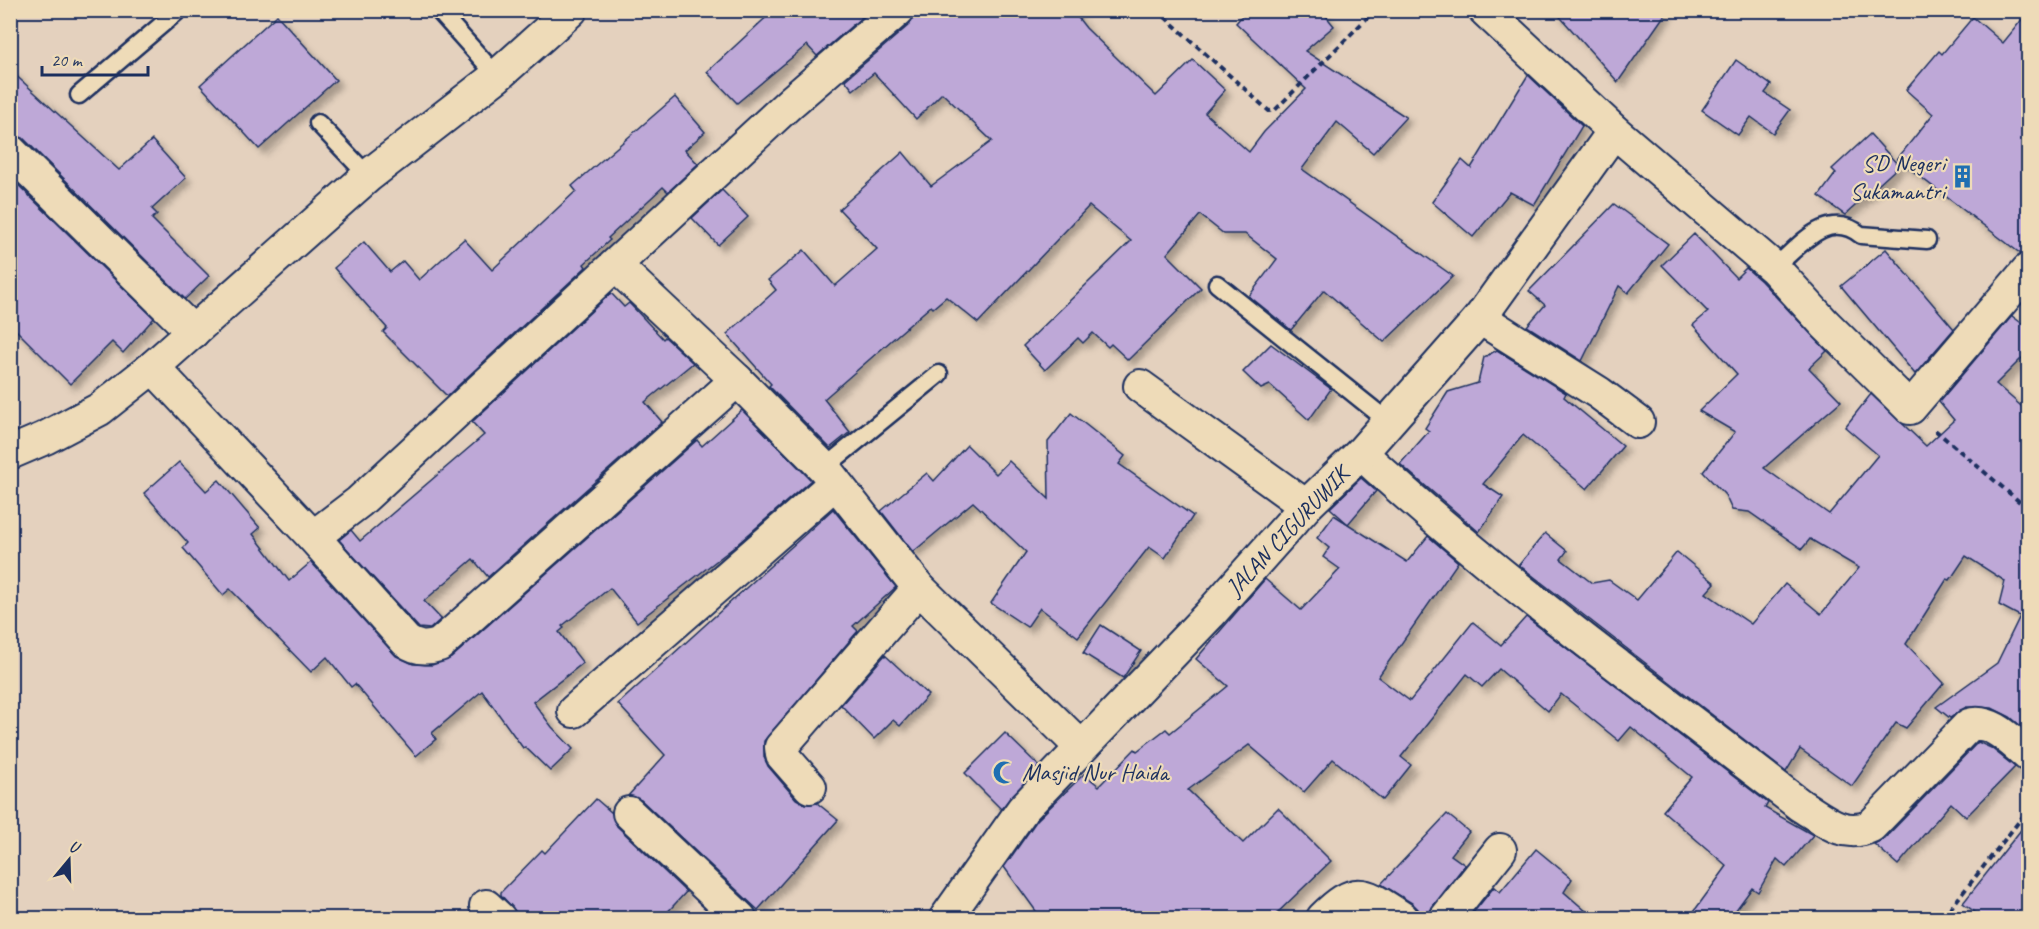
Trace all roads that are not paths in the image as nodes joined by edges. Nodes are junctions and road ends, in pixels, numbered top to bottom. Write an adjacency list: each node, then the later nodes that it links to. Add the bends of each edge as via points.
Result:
1 (179, 10): 7 (lane)
2 (438, 10): 6 (lane)
3 (571, 10): 6 (street)
4 (898, 10): 13 (street, via 791,102)
5 (1485, 10): 9 (street)
6 (497, 76): 11 (street)
7 (79, 95)
8 (318, 123): 11 (lane)
9 (1614, 131): 14 (street); 17 (street, JALAN CIGURUWIK)
10 (10, 151): 18 (street)
11 (368, 176): 18 (street)
12 (1927, 240): 14 (lane, via 1861,235 1853,228 1835,224 1826,226)
13 (616, 266): 21 (street); 29 (street, via 359,502)
14 (1774, 268): 15 (street, via 1910,408)
15 (2028, 270)
16 (1217, 284): 23 (lane)
17 (1480, 318): 23 (street, JALAN CIGURUWIK); 24 (street)
18 (193, 332): 19 (street)
19 (153, 368): 25 (street, via 100,409); 29 (street)
20 (939, 374): 27 (lane)
21 (737, 380): 27 (street); 29 (street, via 439,645 422,648 406,641)
22 (1140, 386): 28 (street)
23 (1389, 422): 26 (street, JALAN CIGURUWIK)
24 (1638, 422)
25 (10, 453)
26 (1361, 453): 28 (street, JALAN CIGURUWIK); 33 (street, via 1434,520 1565,626 1800,805 1842,830 1853,832 1871,826 1969,725 1977,722 1990,726)
27 (830, 475): 30 (street); 31 (street)
28 (1306, 506): 32 (street, JALAN CIGURUWIK, via 1210,614)
29 (313, 537)
30 (919, 588): 32 (street); 34 (street, via 781,747 782,755)
31 (574, 711)
32 (1081, 747): 38 (street, JALAN CIGURUWIK, via 1023,809)
33 (2028, 755)
34 (810, 787)
35 (629, 813): 37 (street)
36 (1500, 850): 41 (street)
37 (740, 918)
38 (946, 918)
39 (1323, 918): 40 (street, via 1354,895 1367,897)
40 (1402, 918)
41 (1446, 918)

